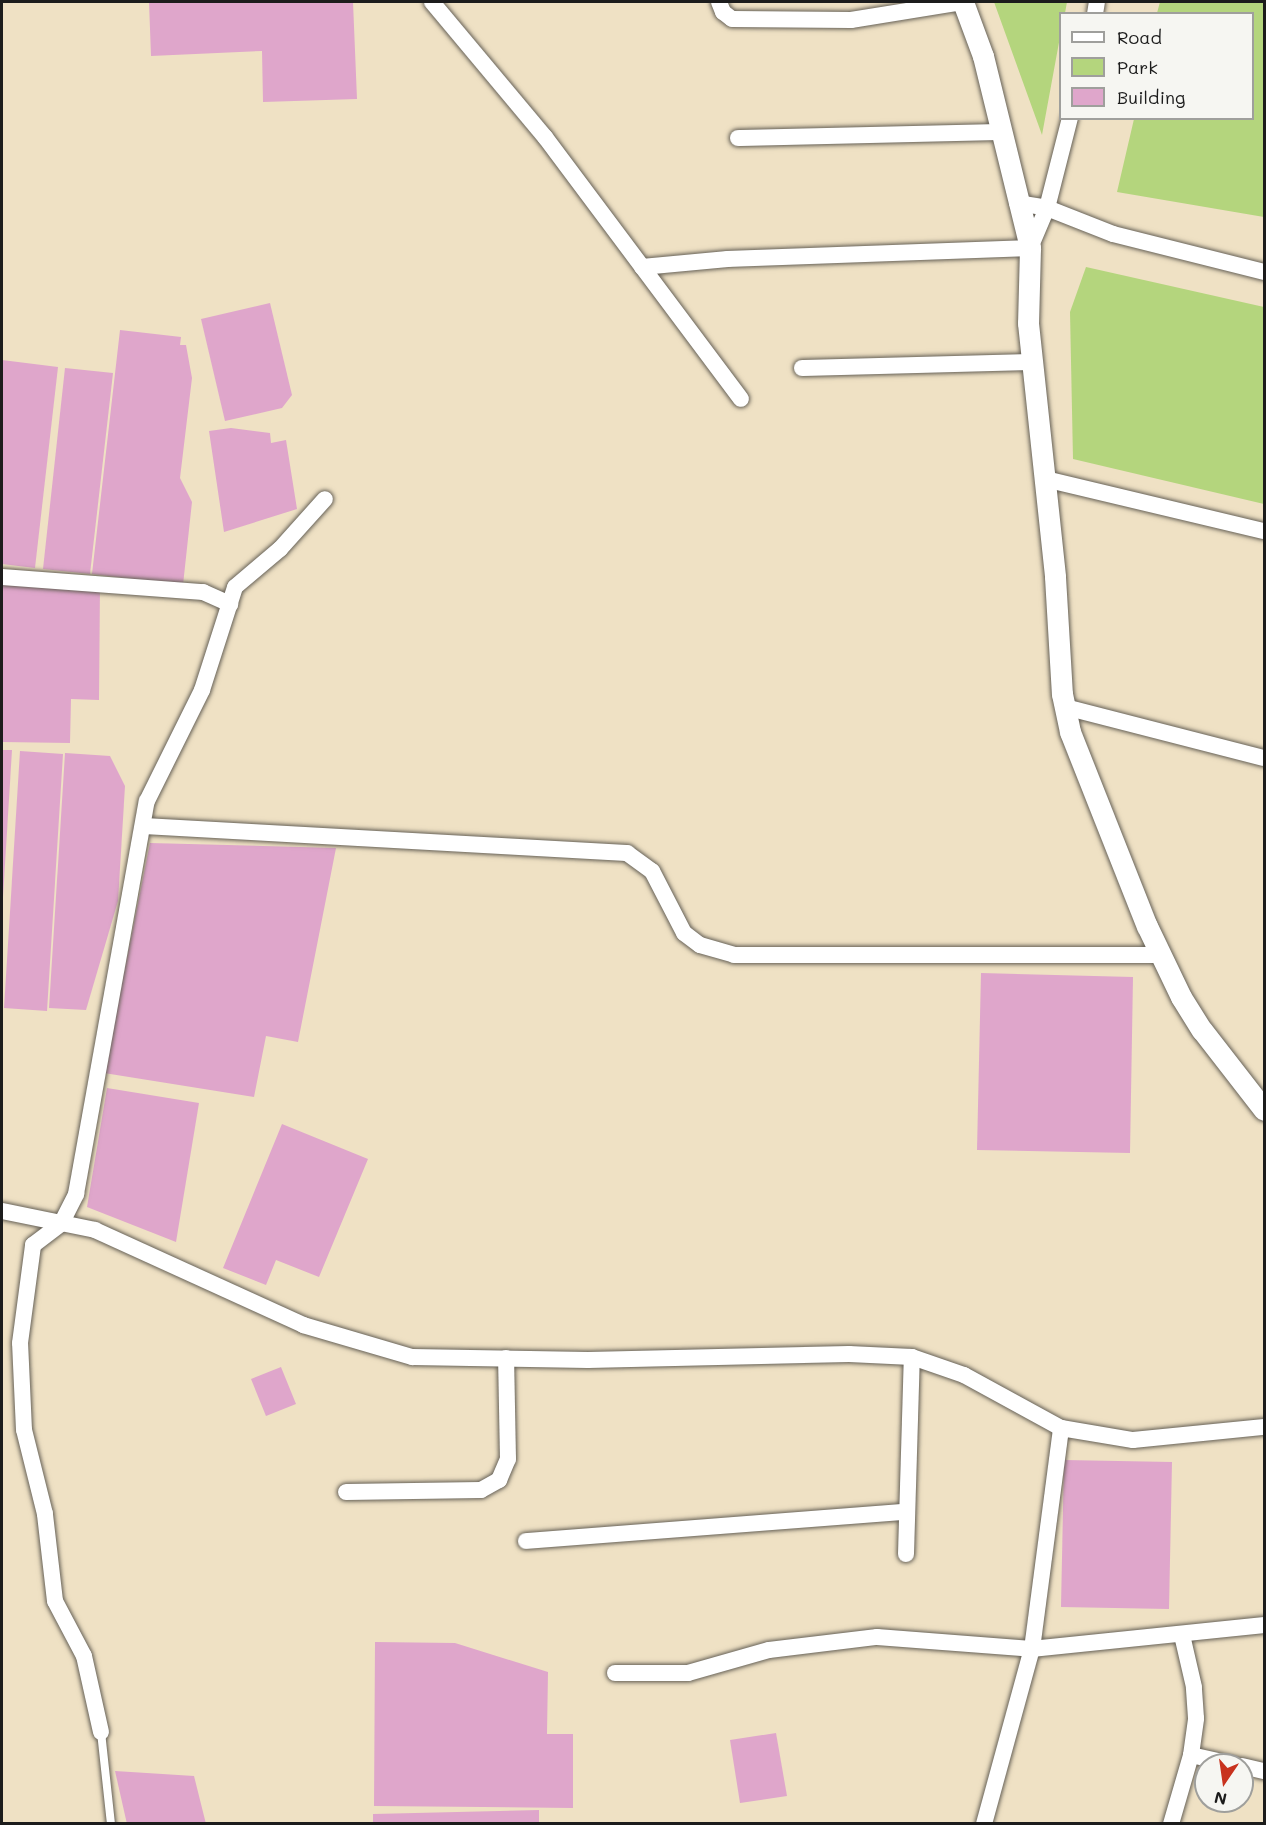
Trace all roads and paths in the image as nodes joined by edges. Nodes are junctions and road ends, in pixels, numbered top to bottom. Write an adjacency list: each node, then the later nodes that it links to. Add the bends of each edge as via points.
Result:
1 (432, 2): 10 (street, via 545,137)
2 (719, 2): 3 (street, via 732,19 828,20)
3 (964, 2): 5 (street, via 983,56)
4 (1069, 120): 8 (street)
5 (1002, 132): 6 (street); 7 (street)
6 (738, 138)
7 (1017, 203): 8 (street); 9 (street)
8 (1047, 208): 9 (street); 11 (street, via 1113,234)
9 (1030, 248): 10 (street, via 728,259); 12 (street)
10 (642, 267): 14 (street)
11 (1264, 272)
12 (1032, 362): 13 (street); 15 (street)
13 (802, 368)
14 (741, 399)
15 (1045, 479): 17 (street); 20 (street)
16 (325, 499): 19 (street, via 280,549 235,587)
17 (1264, 531)
18 (2, 577): 19 (street, via 203,592)
19 (230, 604): 22 (street, via 202,690 147,801)
20 (1065, 707): 21 (street); 23 (street, via 1089,783)
21 (1264, 758)
22 (143, 826): 23 (street, via 627,854 652,871 684,933 700,945 734,956); 26 (street, via 100,1047 87,1148 76,1194)
23 (1161, 955): 24 (street, via 1202,1030)
24 (1264, 1110)
25 (2, 1211): 26 (street)
26 (61, 1224): 28 (street, via 95,1230 303,1325 412,1357); 39 (street, via 33,1245 20,1343 24,1430 45,1514 55,1601 84,1656)
27 (912, 1357): 28 (street); 30 (street, via 964,1375); 32 (street)
28 (506, 1358): 31 (street, via 508,1459 499,1480 481,1490)
29 (1264, 1427): 30 (street, via 1133,1440)
30 (1060, 1428): 37 (street)
31 (346, 1492)
32 (907, 1512): 33 (street); 34 (street)
33 (526, 1541)
34 (906, 1554)
35 (1264, 1625): 36 (street)
36 (1182, 1635): 37 (street); 40 (street, via 1195,1703)
37 (1032, 1648): 38 (street, via 877,1637 768,1650 688,1673); 43 (street)
38 (615, 1673)
39 (101, 1732): 42 (lane)
40 (1191, 1755): 41 (street); 44 (street)
41 (1194, 1756)
42 (111, 1824)
43 (984, 1824)
44 (1171, 1824)

